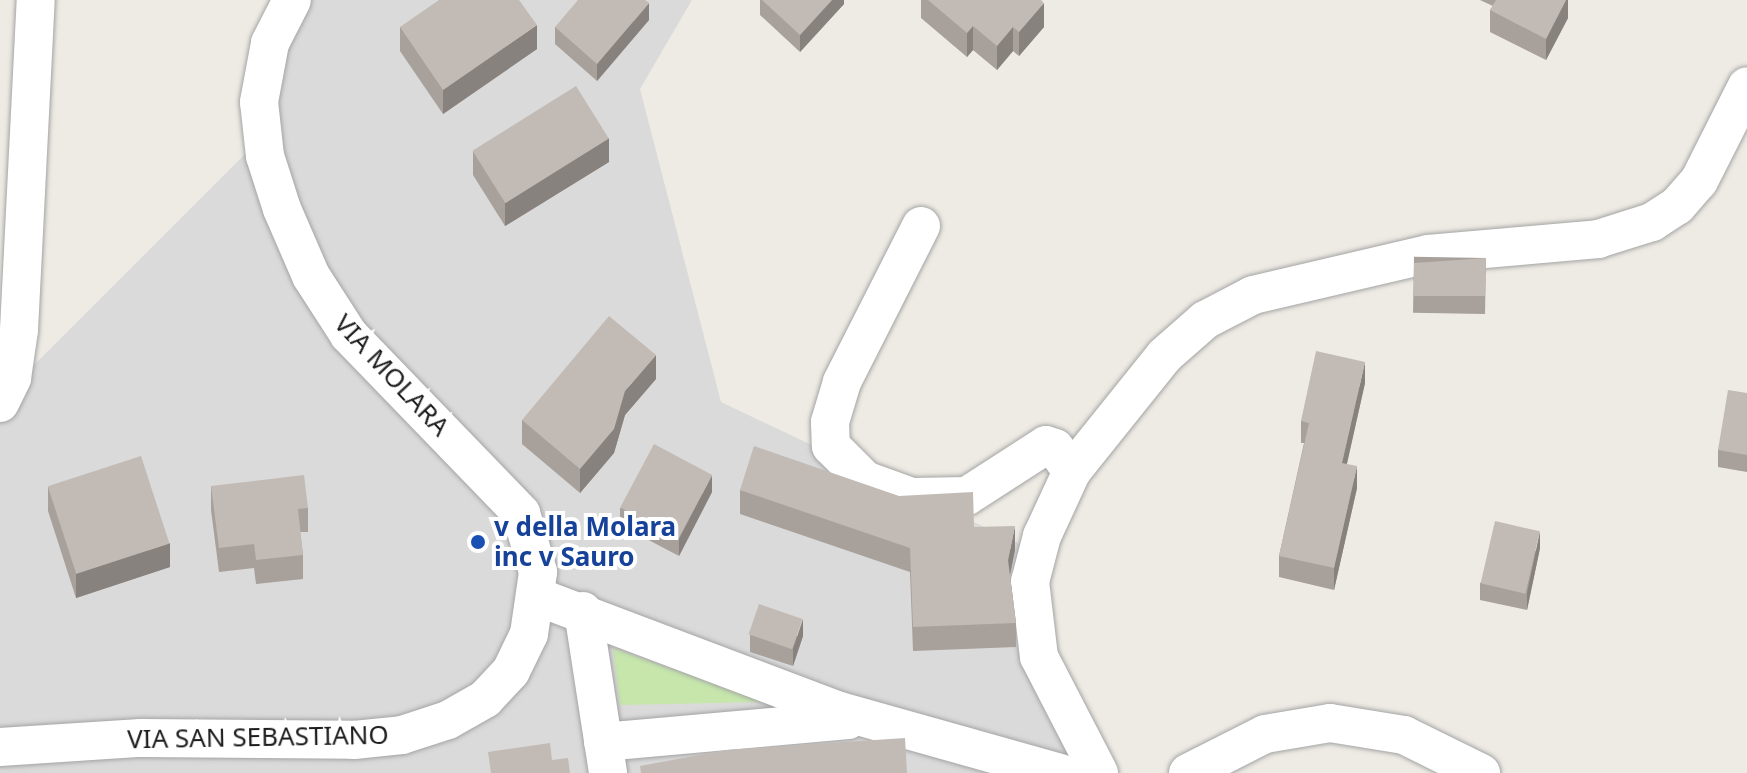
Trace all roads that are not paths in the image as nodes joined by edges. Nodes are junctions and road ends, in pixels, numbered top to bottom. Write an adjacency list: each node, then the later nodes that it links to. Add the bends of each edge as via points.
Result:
1 (36, 0): 5 (street, via 19,330 12,378)
2 (292, 0): 7 (street, VIA MOLARA, via 267,52 259,120 270,177 298,250 349,335 521,513 536,549)
3 (1747, 86): 6 (street, via 1699,181 1664,215 1598,239 1428,254 1245,298 1205,320 1173,347 1101,429)
4 (921, 226): 6 (street, via 842,382 828,434 831,446 865,480 912,497 967,496 1046,445 1055,448)
5 (0, 403)
6 (1072, 471): 13 (street, via 1037,552 1031,612 1046,675)
7 (538, 597): 8 (street); 10 (street, VIA SAN SEBASTIANO, via 521,653 500,687 468,711 402,735 354,740 141,738)
8 (583, 611): 9 (street); 11 (street)
9 (865, 718): 11 (street); 12 (street)
10 (0, 747)
11 (606, 757)
12 (1060, 773)
13 (1099, 773)
14 (1188, 773): 15 (street, via 1265,734 1330,723 1404,735)
15 (1481, 773)

